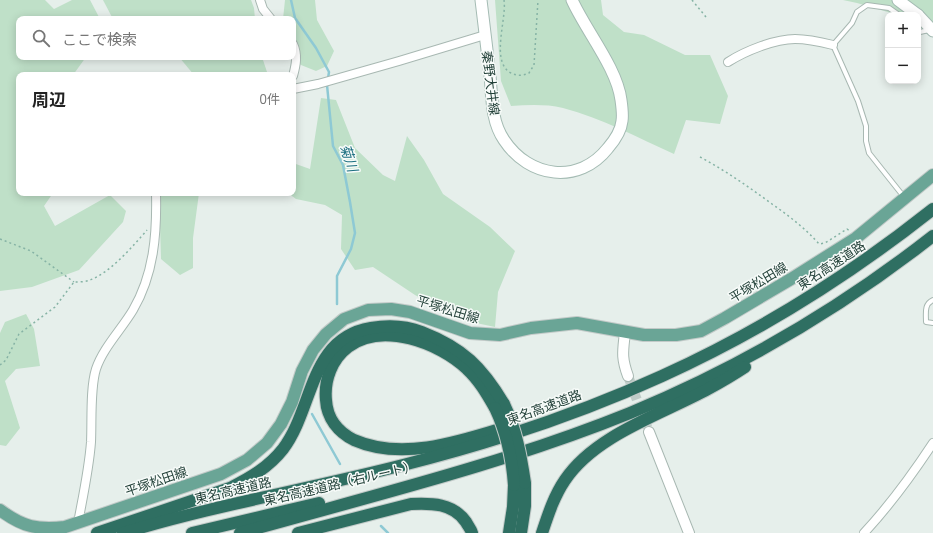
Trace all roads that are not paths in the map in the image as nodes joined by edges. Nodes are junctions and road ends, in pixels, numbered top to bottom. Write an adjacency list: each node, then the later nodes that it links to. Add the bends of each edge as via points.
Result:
1 (260, 0): 7 (street)
2 (481, 0): 11 (main road, 秦野大井線)
3 (572, 0): 11 (main road, 秦野大井線, via 617,81 621,100 622,122 615,140 602,157 585,167 568,172 536,169 512,151 502,138 492,101)
4 (898, 0): 6 (main road)
5 (895, 12): 12 (lane, via 889,8 867,5 857,12 852,23)
6 (914, 12)
7 (269, 16)
8 (921, 18): 9 (main road)
9 (932, 30): 10 (lane)
10 (921, 32)
11 (485, 35): 16 (street)
12 (833, 45): 14 (street, via 795,39 770,43); 19 (lane, via 858,101 866,126 869,153)
13 (296, 50): 15 (street, via 297,62)
14 (728, 62)
15 (294, 72)
16 (296, 88)
17 (933, 174): 19 (main road, 平塚松田線)
18 (156, 196): 34 (street, via 152,260 143,290 96,369 86,480)
19 (905, 198): 25 (main road, 平塚松田線, via 856,238 701,331 676,335)
20 (933, 209): 27 (highway, 東名高速道路, via 855,267 757,328 707,355)
21 (933, 236): 24 (highway, via 863,288)
22 (933, 300): 23 (lane, via 926,306 926,322)
23 (933, 324)
24 (796, 330): 31 (highway, via 714,375 630,413); 43 (highway, via 760,357 708,389 611,438 592,451 565,480 552,502)
25 (625, 332): 26 (street, via 622,356); 34 (main road, 平塚松田線, via 577,323 531,328 500,335 470,334 410,312 391,309 368,310 344,319 326,334 313,350 281,424 267,443 247,460 221,474)
26 (628, 376)
27 (622, 394): 28 (highway, via 571,406 460,440 418,448 396,449 378,448 345,436 332,422 326,406 325,389 335,360 348,346 363,338 386,335 411,338 436,347 467,368); 36 (highway, 東名高速道路, via 537,425 448,453 223,506)
28 (500, 406): 32 (highway, bridge, via 501,421); 35 (highway, via 495,388 473,362 461,351 440,339 413,328 386,326 359,330 342,339 327,355 295,430 283,449 267,465 230,488)
29 (649, 432): 44 (street)
30 (933, 443): 45 (street, via 904,486)
31 (495, 460): 37 (highway, 東名高速道路（右ルート）); 38 (highway)
32 (520, 484): 41 (highway); 42 (highway, via 525,506)
33 (0, 510): 34 (main road, 平塚松田線, via 15,521 34,528 48,529)
34 (78, 523)
35 (97, 533)
36 (123, 533)
37 (192, 533)
38 (240, 533)
39 (298, 533): 40 (highway, via 411,504 428,503 439,504 461,515)
40 (472, 533)
41 (509, 533)
42 (521, 533)
43 (542, 533)
44 (688, 533)
45 (864, 533)

